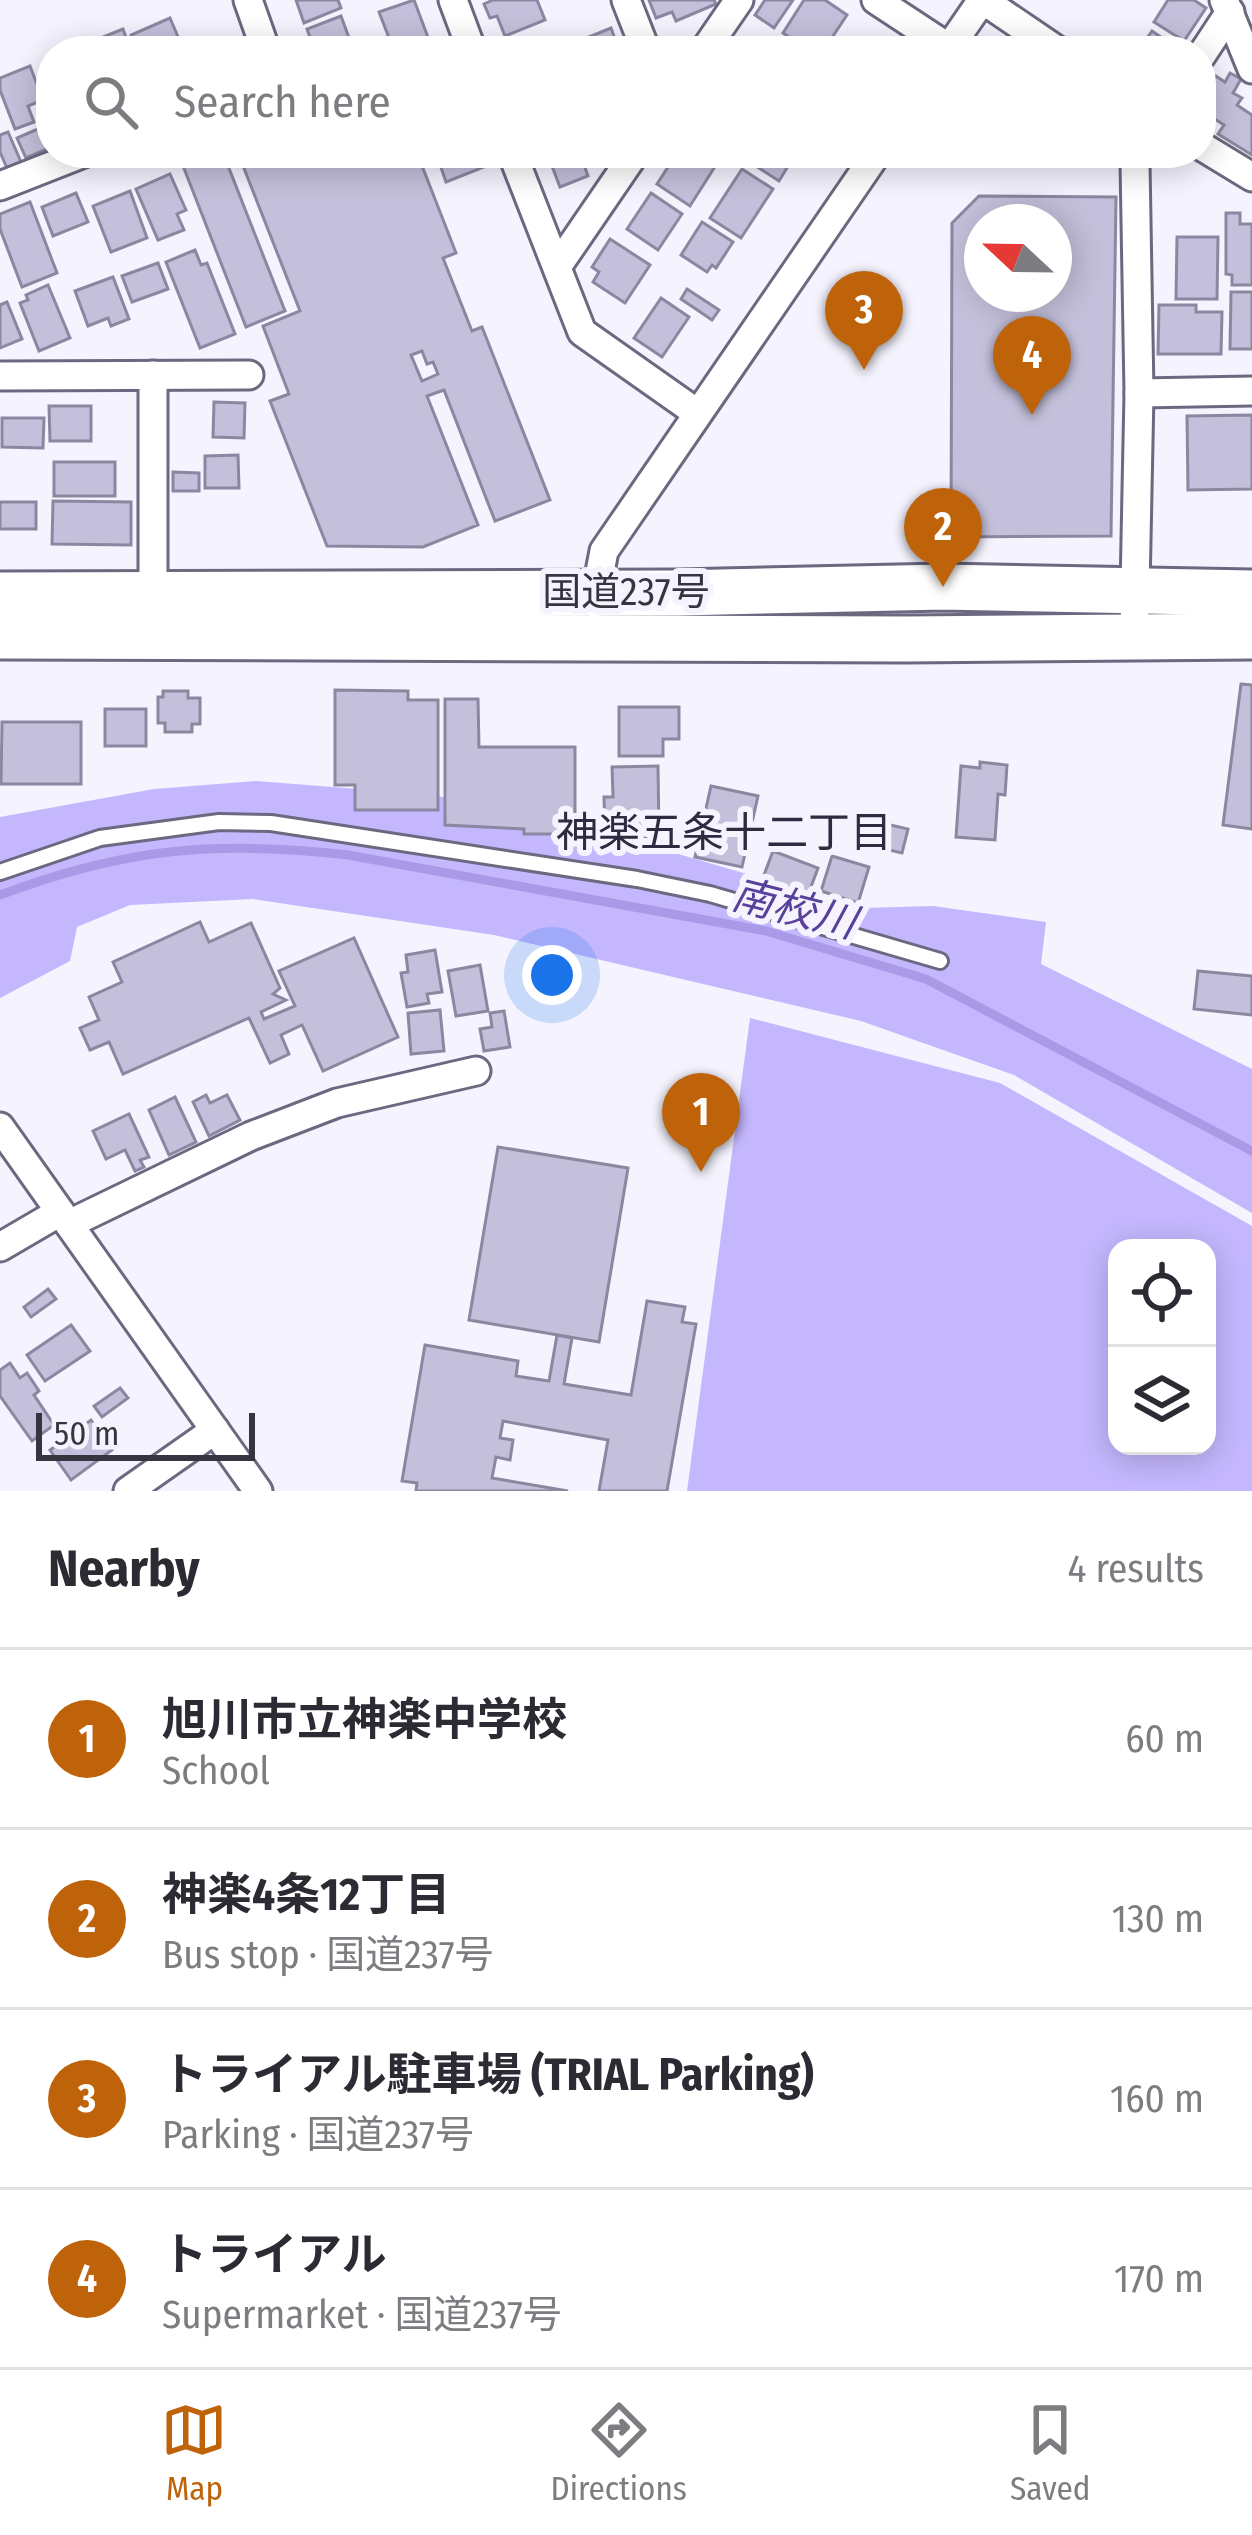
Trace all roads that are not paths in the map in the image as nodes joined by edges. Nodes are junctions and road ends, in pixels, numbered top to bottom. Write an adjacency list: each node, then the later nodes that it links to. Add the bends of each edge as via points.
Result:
1 (248, 0): 8 (street)
2 (453, 0): 9 (street)
3 (626, 0): 10 (street)
4 (739, 0): 11 (street)
5 (876, 0): 12 (street)
6 (983, 0): 13 (street); 14 (street)
7 (1227, 6): 15 (street); 16 (street)
8 (261, 36)
9 (466, 36)
10 (640, 36)
11 (714, 36)
12 (928, 36)
13 (958, 36)
14 (1036, 36)
15 (1211, 36)
16 (1252, 69)
17 (1216, 155): 23 (street)
18 (46, 168): 24 (street)
19 (518, 168): 25 (street)
20 (625, 168): 25 (street)
21 (867, 168): 31 (street)
22 (1135, 168): 30 (street)
23 (1252, 177)
24 (0, 186)
25 (556, 267): 31 (street, via 581,332)
26 (153, 375): 27 (street); 28 (street); 36 (street)
27 (249, 375)
28 (0, 376)
29 (1252, 391): 30 (street)
30 (1139, 393): 33 (street)
31 (698, 413): 32 (street, via 604,551)
32 (594, 591): 33 (highway, 国道237号); 36 (highway, 国道237号); 40 (street)
33 (1135, 591): 34 (highway, 国道237号); 39 (street)
34 (1252, 593)
35 (0, 595): 36 (highway, 国道237号)
36 (153, 618): 37 (highway, 国道237号); 40 (highway, 国道237号)
37 (0, 636)
38 (1252, 636): 39 (highway, 国道237号)
39 (1134, 638): 40 (highway, 国道237号)
40 (593, 639)
41 (0, 872): 42 (lane, via 100,838 272,823 710,893)
42 (940, 961)
43 (476, 1071): 45 (street, via 315,1112)
44 (0, 1127): 45 (street)
45 (64, 1218): 46 (street); 47 (street)
46 (0, 1247)
47 (214, 1430): 48 (street); 49 (street)
48 (128, 1491)
49 (258, 1491)

